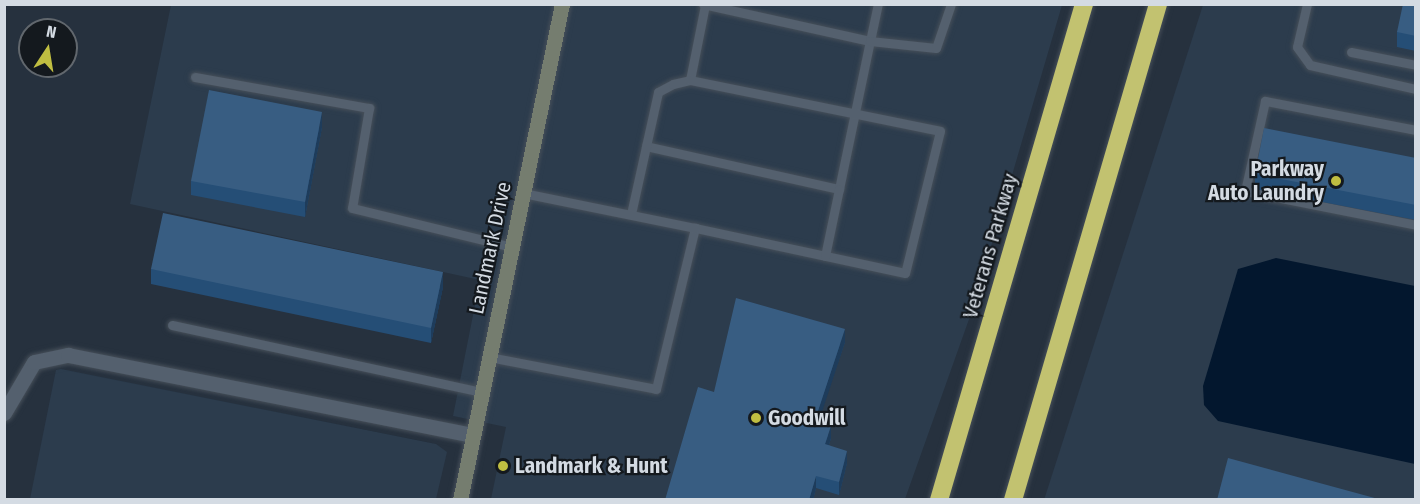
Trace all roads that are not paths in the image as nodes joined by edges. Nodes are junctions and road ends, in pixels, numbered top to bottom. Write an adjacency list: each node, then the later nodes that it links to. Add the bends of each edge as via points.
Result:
1 (562, 4): 18 (street, Landmark Drive)
2 (878, 4): 8 (lane)
3 (951, 4): 8 (lane, via 936,48)
4 (1084, 4): 30 (highway, Veterans Parkway)
5 (1158, 4): 31 (highway)
6 (1307, 4): 13 (lane, via 1297,47 1310,65)
7 (704, 5): 8 (lane); 12 (lane)
8 (870, 41): 14 (lane)
9 (1351, 52): 10 (lane)
10 (1416, 65)
11 (195, 77): 22 (lane, via 369,108 352,208)
12 (690, 80): 14 (lane); 16 (lane, via 658,92)
13 (1416, 89)
14 (854, 114): 17 (lane); 23 (lane, via 940,131 905,273)
15 (1416, 130): 20 (lane, via 1264,101 1245,191)
16 (646, 146): 17 (lane); 19 (lane)
17 (839, 189): 23 (lane)
18 (523, 193): 19 (lane); 22 (street, Landmark Drive)
19 (631, 214): 21 (lane)
20 (1416, 225)
21 (695, 228): 23 (lane); 25 (lane, via 656,389)
22 (512, 247): 25 (street, Landmark Drive)
23 (825, 256)
24 (172, 325): 26 (lane)
25 (489, 357): 26 (street, Landmark Drive)
26 (481, 392): 28 (street, Landmark Drive)
27 (4, 413): 28 (street, via 34,362 68,355)
28 (473, 435): 29 (street, Landmark Drive)
29 (460, 500)
30 (939, 500)
31 (1013, 500)

